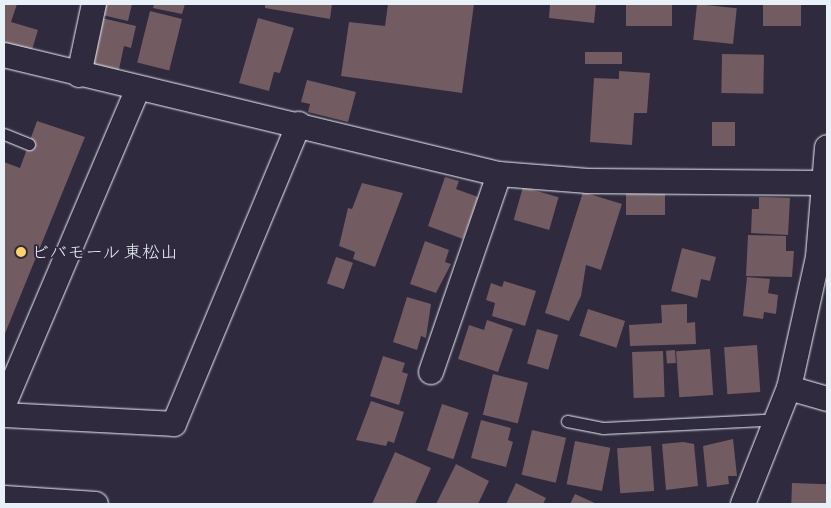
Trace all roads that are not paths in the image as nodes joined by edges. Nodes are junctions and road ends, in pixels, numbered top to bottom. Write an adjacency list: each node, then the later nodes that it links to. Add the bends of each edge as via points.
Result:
1 (94, 4): 3 (street)
2 (4, 55): 3 (street)
3 (79, 75): 4 (street)
4 (137, 90): 5 (street); 14 (street)
5 (299, 124): 9 (street); 15 (street, via 174,424)
6 (4, 134): 7 (lane)
7 (29, 144)
8 (827, 147): 10 (street)
9 (499, 174): 10 (street, via 588,181); 11 (street)
10 (825, 185): 12 (street, via 818,257)
11 (431, 372)
12 (789, 388): 13 (street); 16 (street)
13 (827, 399)
14 (4, 404)
15 (4, 415)
16 (778, 419): 17 (lane, via 603,428); 20 (street)
17 (568, 420)
18 (4, 498): 19 (street)
19 (96, 504)
20 (743, 504)

